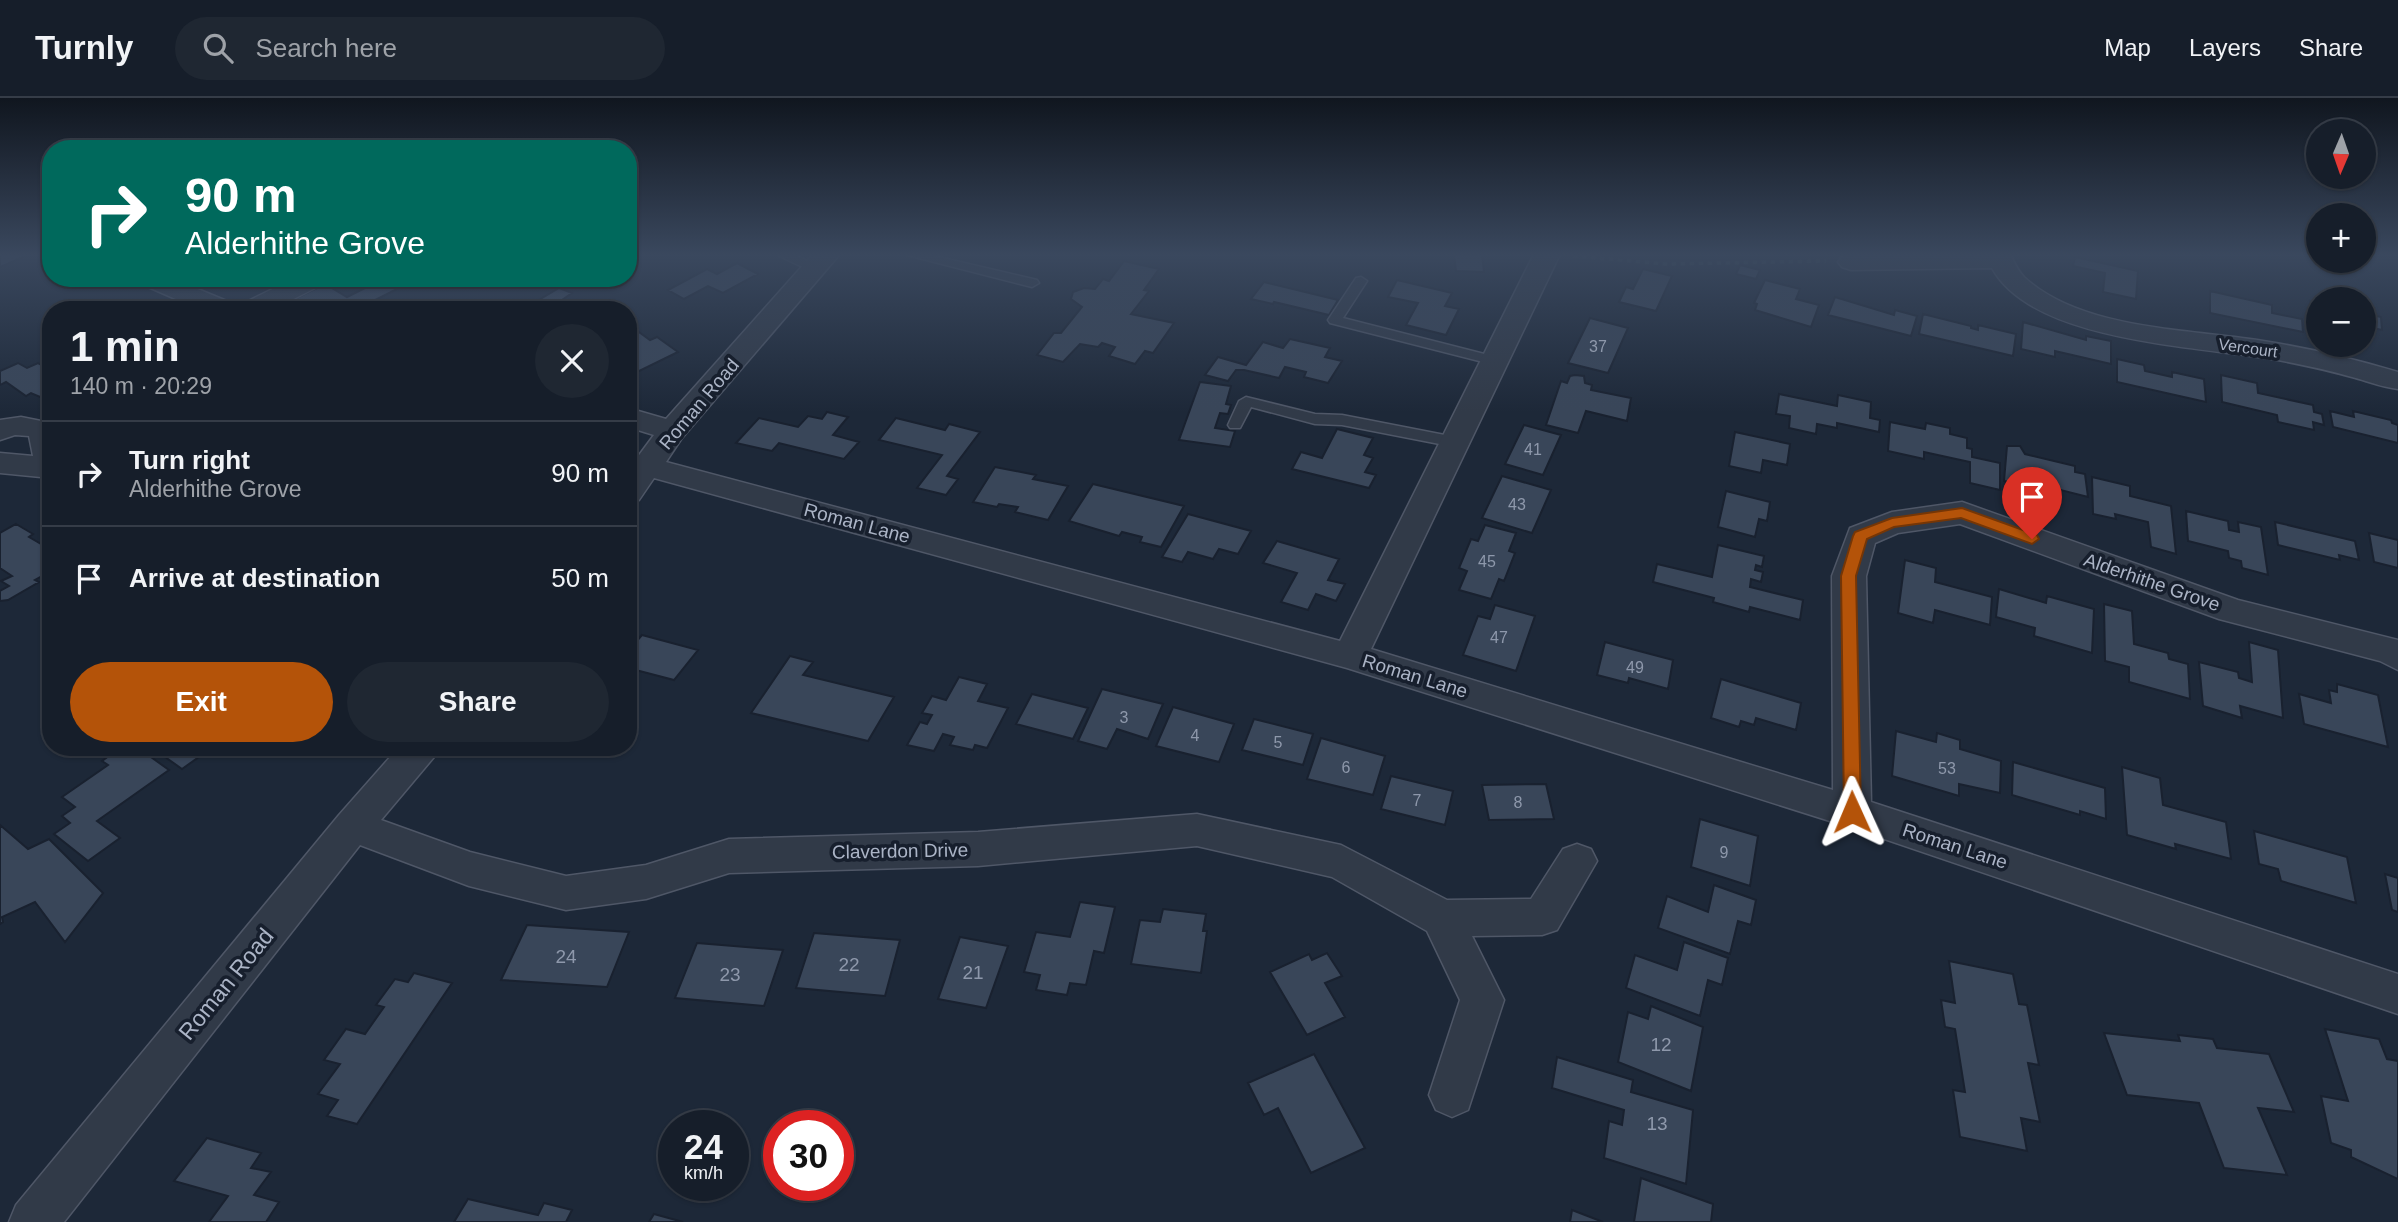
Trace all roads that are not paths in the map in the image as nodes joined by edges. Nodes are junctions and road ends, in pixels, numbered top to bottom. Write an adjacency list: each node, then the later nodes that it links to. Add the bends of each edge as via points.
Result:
1 (782, 306): 11 (street, Roman Road)
2 (1344, 306): 5 (lane, via 1335,320)
3 (1522, 306): 5 (street, Roman Lane)
4 (2058, 306): 6 (street, Vercourt, via 2084,318 2189,341 2305,357)
5 (1495, 361): 12 (street, Roman Lane)
6 (2397, 381)
7 (637, 420): 11 (street)
8 (1235, 425): 12 (lane, via 1246,401 1315,419)
9 (0, 430): 10 (street, via 26,425)
10 (42, 430)
11 (672, 431): 15 (street, Roman Road)
12 (1455, 442): 17 (street, Roman Lane)
13 (0, 463): 14 (street)
14 (42, 466)
15 (638, 480): 17 (street, Roman Lane)
16 (2396, 649): 19 (street, Alderhithe Grove, via 2231,610 1962,513 1892,523 1861,536 1849,576)
17 (1350, 656): 19 (street, Roman Lane)
18 (413, 756): 20 (street, Roman Road)
19 (1852, 812): 23 (street, Roman Lane)
20 (354, 826): 22 (street, Claverdon Drive, via 469,869 566,892 646,882 729,856 978,849 1197,830 1341,862); 25 (street, Roman Road)
21 (1577, 861): 22 (street, Claverdon Drive, via 1542,917)
22 (1442, 918): 24 (street, via 1482,1000)
23 (2398, 994)
24 (1452, 1096)
25 (33, 1222)

